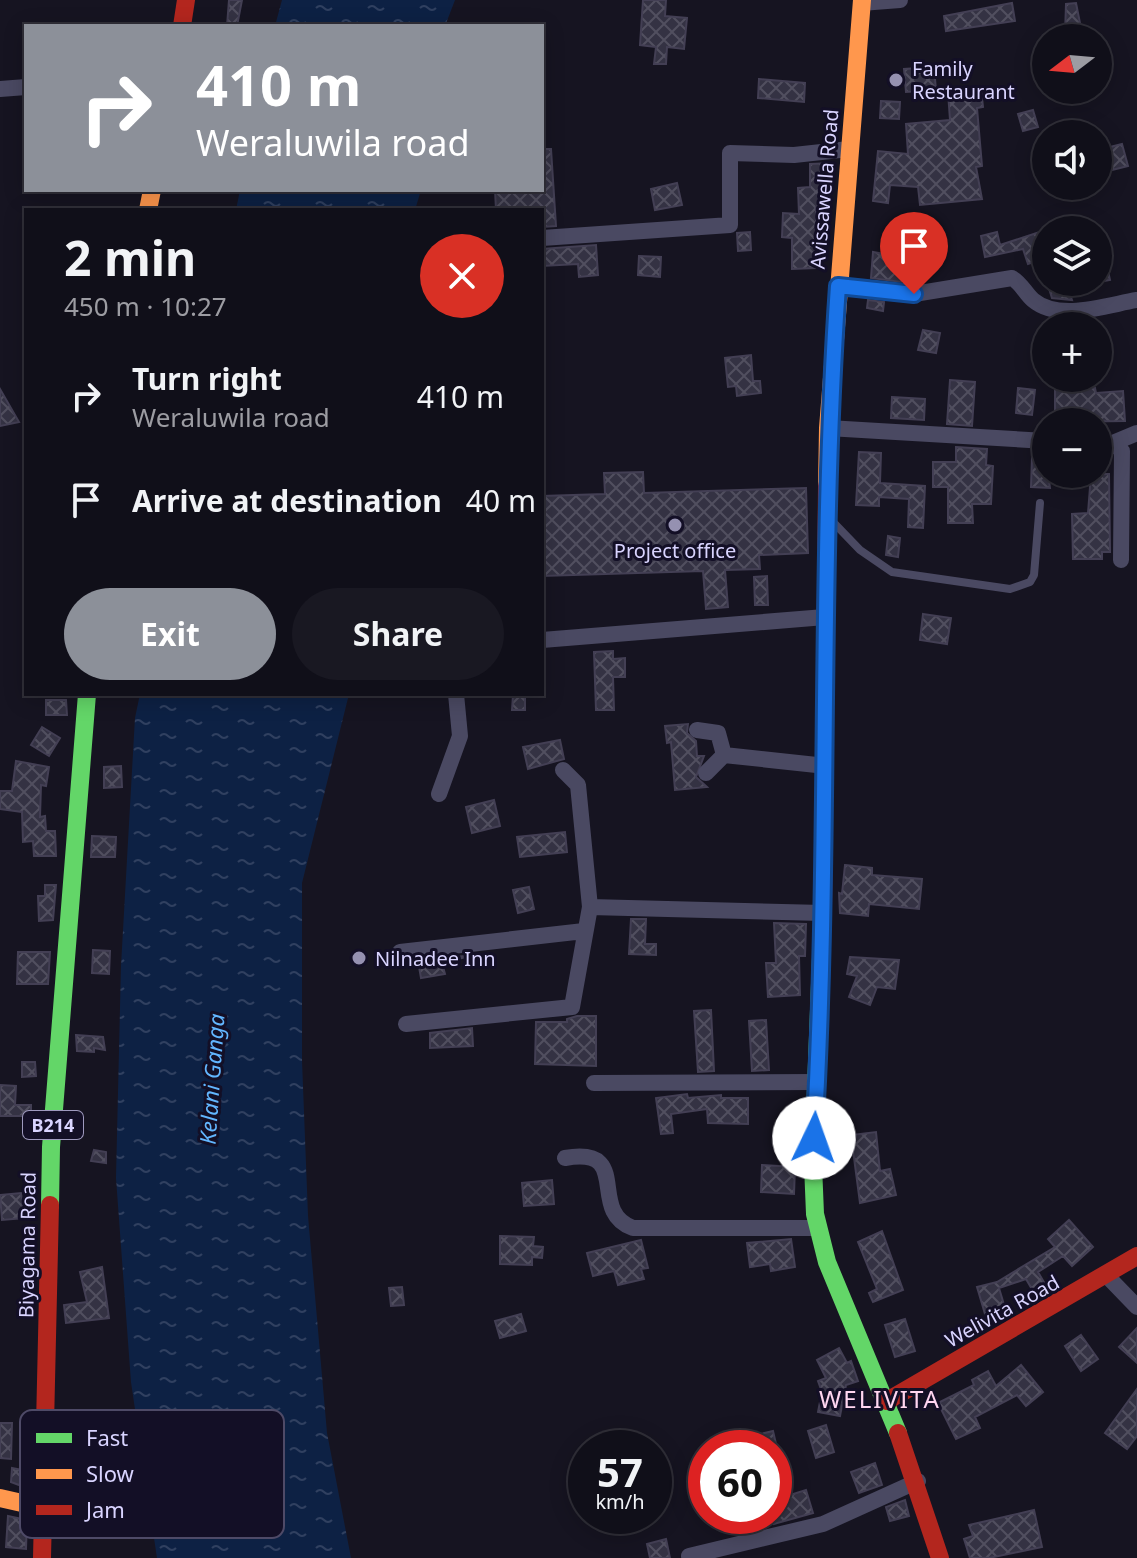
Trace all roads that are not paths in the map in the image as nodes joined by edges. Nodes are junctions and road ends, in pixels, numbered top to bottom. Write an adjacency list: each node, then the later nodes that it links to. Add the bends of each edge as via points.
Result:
1 (186, 0): 4 (main road)
2 (900, 0): 3 (street)
3 (862, 1): 7 (main road, Avissawella Road)
4 (182, 24)
5 (24, 87): 6 (street)
6 (0, 89)
7 (849, 149): 8 (street, via 794,155 730,153 730,225); 9 (main road, Avissawella Road)
8 (544, 238)
9 (838, 286): 10 (street, via 914,294 1012,278 1049,309 1068,312); 11 (main road, Avissawella Road)
10 (1137, 300)
11 (828, 428): 13 (street); 17 (main road, Avissawella Road)
12 (1137, 433): 14 (street)
13 (1032, 440)
14 (1112, 441)
15 (1112, 446): 18 (street, via 1122,451)
16 (1040, 503): 17 (lane, via 1034,575 1030,582 1010,589 892,572)
17 (827, 517): 19 (main road, Avissawella Road)
18 (1121, 560)
19 (825, 617): 20 (street); 25 (main road, Avissawella Road)
20 (544, 640)
21 (87, 696): 42 (main road, Biyagama Road / B214, via 51,1147)
22 (456, 696): 28 (street, via 460,736)
23 (697, 730): 24 (street, via 718,733)
24 (724, 755): 25 (street); 27 (street)
25 (826, 766): 30 (main road, Avissawella Road)
26 (563, 770): 29 (street, via 578,785)
27 (706, 773)
28 (439, 794)
29 (590, 907): 30 (street); 31 (street)
30 (823, 913): 34 (main road, Avissawella Road)
31 (584, 931): 32 (street); 33 (street, via 572,1007)
32 (400, 952)
33 (406, 1024)
34 (817, 1082): 35 (street); 37 (main road, Avissawella Road)
35 (594, 1083)
36 (565, 1158): 37 (street, via 587,1154 599,1160 611,1212 633,1228)
37 (817, 1228): 41 (main road, Avissawella Road)
38 (1137, 1256): 39 (main road, Welivita Road)
39 (1107, 1276): 40 (street); 41 (main road, Welivita Road)
40 (1137, 1307)
41 (887, 1401): 43 (main road, Avissawella Road)
42 (46, 1410)
43 (918, 1481): 47 (street, via 823,1524); 49 (main road, Avissawella Road)
44 (0, 1498): 45 (main road)
45 (20, 1503)
46 (43, 1538): 48 (main road, Biyagama Road / B214)
47 (689, 1556)
48 (42, 1558)
49 (940, 1558)

